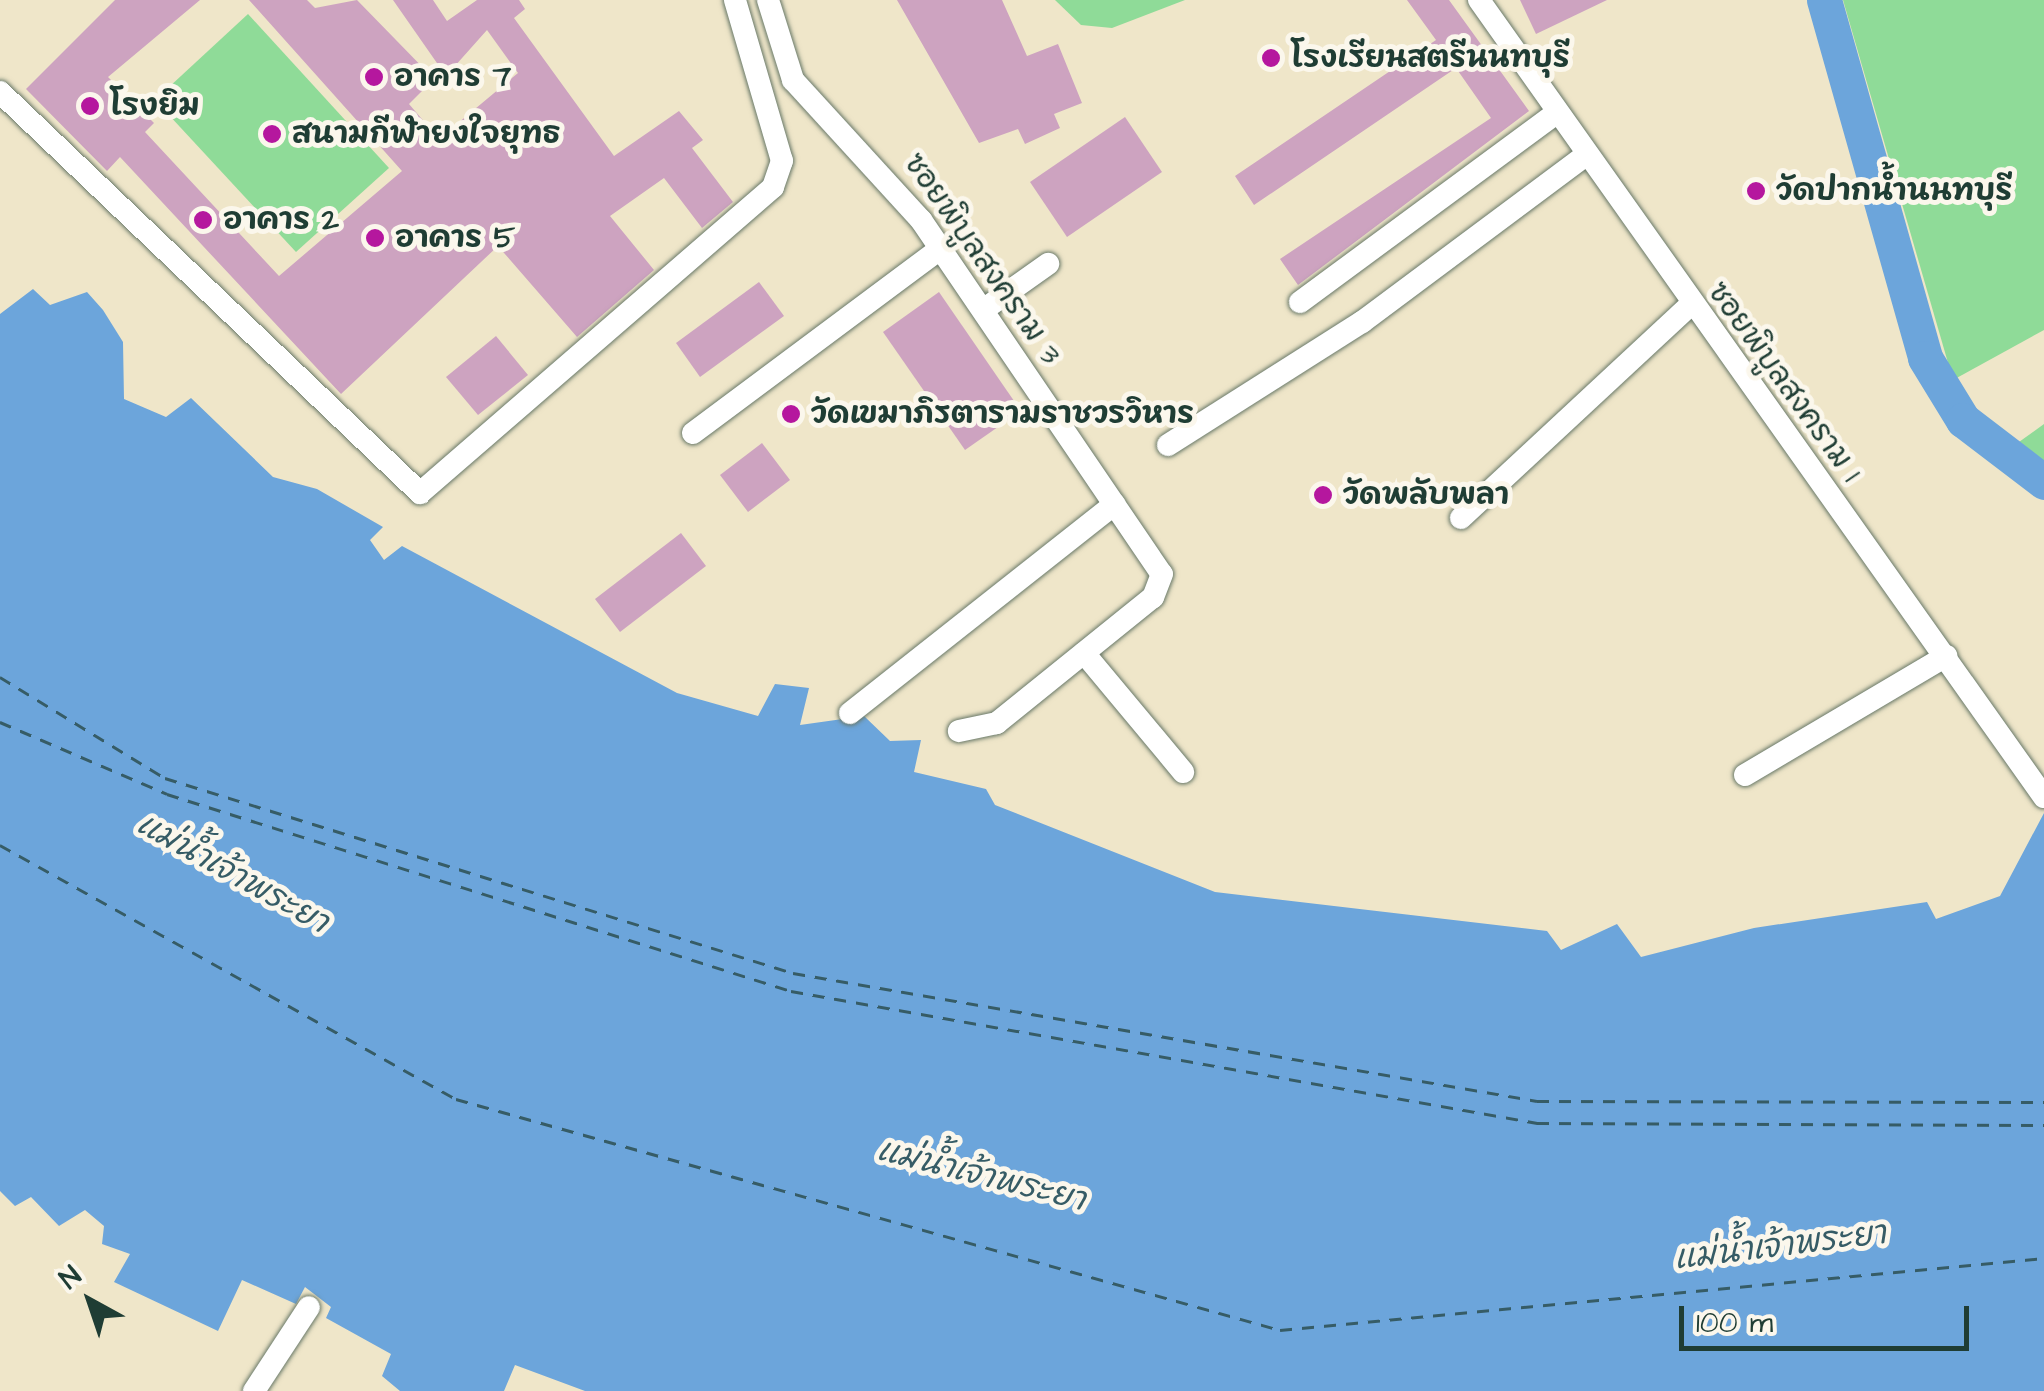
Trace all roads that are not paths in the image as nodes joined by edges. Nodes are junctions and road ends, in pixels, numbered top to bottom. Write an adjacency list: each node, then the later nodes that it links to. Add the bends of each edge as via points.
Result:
1 (735, 0): 6 (street)
2 (768, 0): 4 (street, ซอยพิบูลสงคราม 3)
3 (1478, 0): 7 (street, ซอยพิบูลสงคราม 1)
4 (790, 76): 6 (street); 9 (street, ซอยพิบูลสงคราม 3, via 873,157)
5 (0, 92): 6 (street, via 414,493 764,199 782,161)
6 (767, 104)
7 (1556, 114): 8 (street, ซอยพิบูลสงคราม 1); 11 (street)
8 (1585, 156): 12 (street, ซอยพิบูลสงคราม 1); 15 (street, via 1362,322)
9 (941, 248): 13 (street, ซอยพิบูลสงคราม 3); 14 (street)
10 (1048, 264): 13 (street)
11 (1300, 302)
12 (1691, 304): 17 (street); 19 (street, ซอยพิบูลสงคราม 1)
13 (983, 310): 16 (street, ซอยพิบูลสงคราม 3)
14 (693, 433)
15 (1168, 446)
16 (1115, 504): 18 (street, ซอยพิบูลสงคราม 3, via 1162,574 1153,597); 20 (street)
17 (1460, 518)
18 (1084, 653): 21 (street, via 984,732); 22 (street)
19 (1946, 656): 23 (street); 24 (street, ซอยพิบูลสงคราม 1)
20 (850, 713)
21 (959, 731)
22 (1183, 772)
23 (1745, 775)
24 (2044, 797)
25 (309, 1307): 26 (street)
26 (254, 1391)

